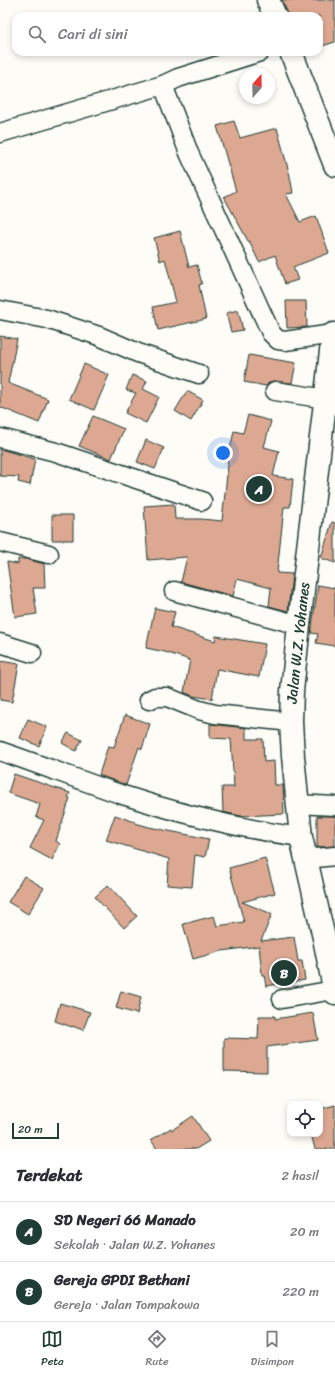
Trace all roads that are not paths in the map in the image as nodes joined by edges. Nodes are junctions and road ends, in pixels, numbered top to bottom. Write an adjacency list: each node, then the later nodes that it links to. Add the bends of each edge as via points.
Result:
1 (268, 0): 2 (street)
2 (273, 12)
3 (247, 56): 5 (street, via 184,75)
4 (293, 56): 7 (street)
5 (163, 85): 6 (street); 9 (street, via 189,153 271,333 278,340 285,341)
6 (0, 133)
7 (335, 165)
8 (0, 310): 10 (street, via 47,319)
9 (334, 334): 12 (street, Jalan W.Z. Yohanes)
10 (199, 374)
11 (275, 391): 12 (street)
12 (326, 399): 18 (street, Jalan W.Z. Yohanes)
13 (0, 438): 14 (street, via 56,452)
14 (202, 501)
15 (0, 542): 16 (street)
16 (49, 554)
17 (174, 591): 18 (street)
18 (300, 625): 22 (street, Jalan W.Z. Yohanes)
19 (0, 643): 20 (street)
20 (32, 653)
21 (149, 700): 22 (street, via 167,697 215,714)
22 (291, 722): 24 (street, Jalan W.Z. Yohanes)
23 (0, 751): 26 (street, via 160,806 228,824)
24 (297, 804): 25 (street); 26 (street, Jalan W.Z. Yohanes)
25 (335, 806)
26 (300, 837): 28 (street, Jalan W.Z. Yohanes)
27 (335, 856): 28 (street)
28 (306, 859): 29 (street, Jalan W.Z. Yohanes)
29 (330, 942): 30 (street, Jalan W.Z. Yohanes)
30 (335, 992): 31 (street)
31 (282, 999)

